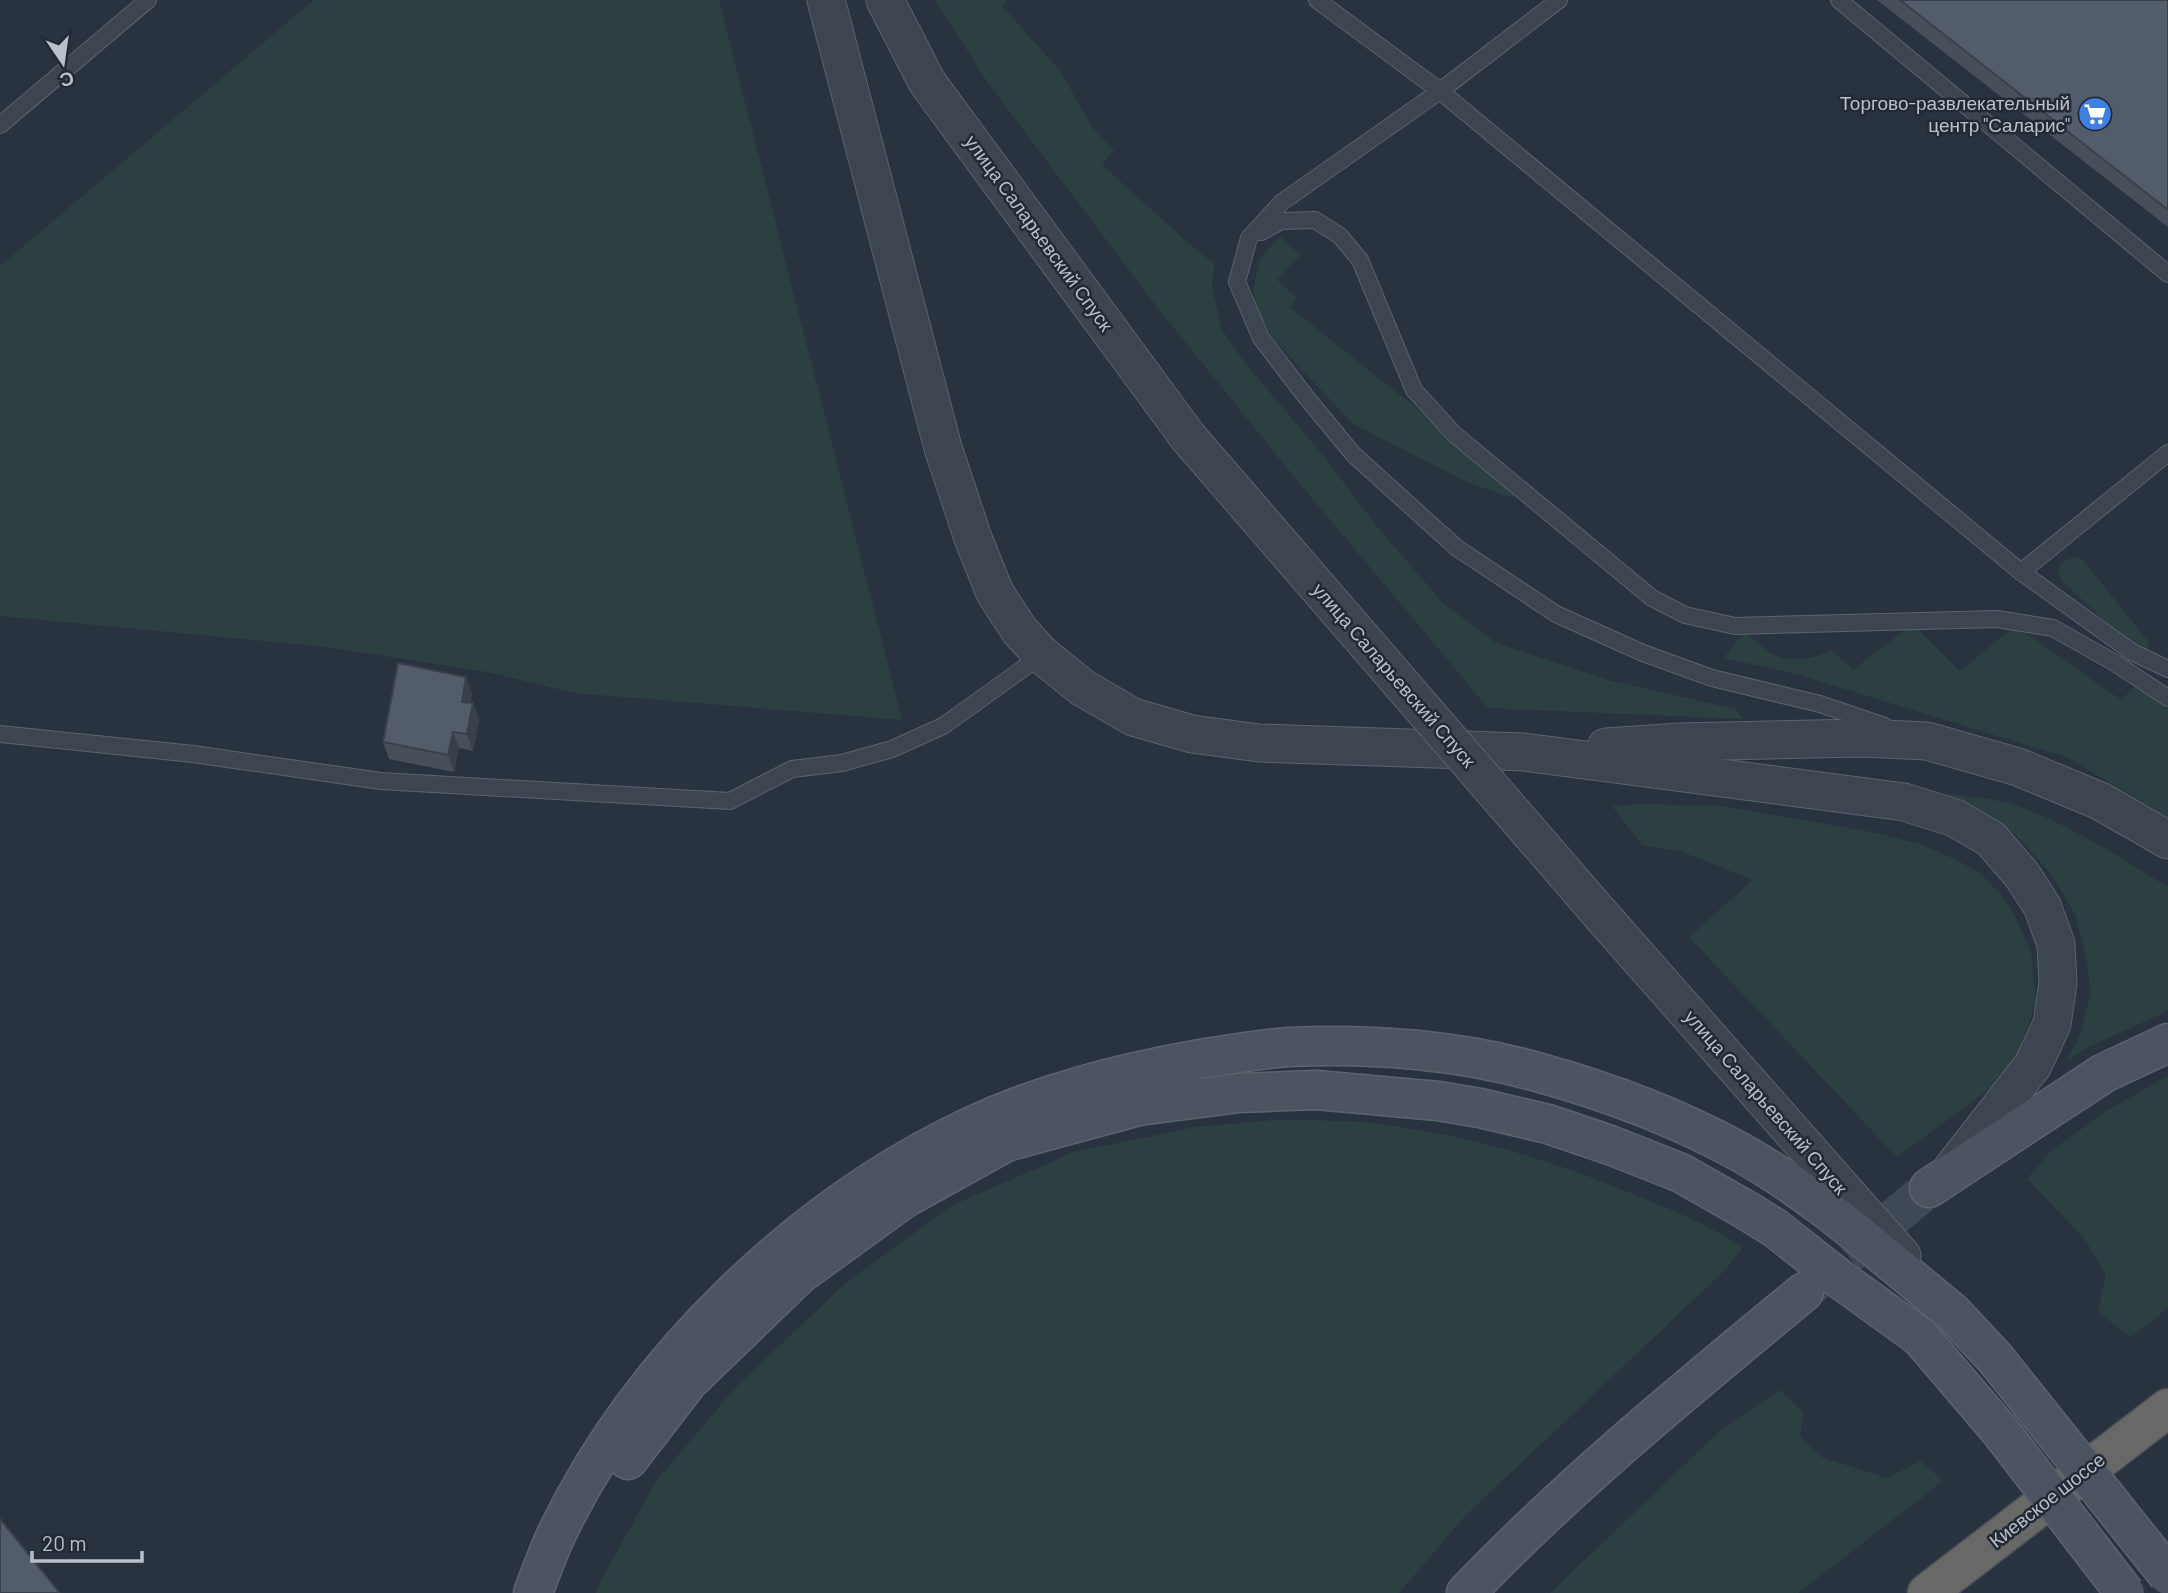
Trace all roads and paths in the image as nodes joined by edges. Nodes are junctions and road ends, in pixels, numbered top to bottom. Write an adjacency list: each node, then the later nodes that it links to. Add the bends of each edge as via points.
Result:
1 (148, 0): 8 (lane)
2 (825, 0): 13 (street, via 943,448 995,593)
3 (886, 0): 23 (street, улица Саларьевский Спуск, bridge, via 927,82 1188,437)
4 (1317, 0): 7 (lane)
5 (1559, 0): 7 (lane)
6 (1839, 0): 10 (lane)
7 (1440, 91): 9 (lane, via 1282,202); 12 (lane)
8 (0, 125)
9 (1249, 238): 15 (lane, via 1281,222 1315,220 1340,236 1360,260 1414,390 1454,433 1652,598 1685,615 1735,626 1997,619 2053,628); 17 (lane, via 1237,282 1261,338 1354,455 1457,548 1556,614 1643,653 1712,678 1820,704)
10 (2168, 274)
11 (2168, 453): 12 (lane)
12 (2021, 572): 14 (lane, via 2132,652)
13 (1042, 655): 16 (lane, via 943,726 892,749 842,763 792,769 730,801 381,781 193,754); 18 (street, via 1083,688 1133,717 1192,734 1259,743)
14 (2168, 669)
15 (2168, 698)
16 (0, 734)
17 (1927, 741): 18 (street, via 1681,742); 19 (street, via 2065,786)
18 (1524, 752): 21 (street, via 1904,802 1955,818 1991,839 2042,906 2056,944 2052,1024 2033,1065)
19 (2168, 840)
20 (2168, 1043): 21 (main road, via 2104,1073)
21 (1939, 1180)
22 (1804, 1292): 29 (main road, via 1656,1414)
23 (1952, 1312): 26 (main road, bridge, via 2021,1389); 27 (main road, via 1769,1170 1704,1135 1583,1086 1498,1063 1405,1049 1286,1047 1188,1062 1070,1088 970,1127 876,1180 789,1243 703,1323 621,1424 568,1510)
24 (2168, 1408): 30 (highway, Киевское шоссе)
25 (2168, 1560): 31 (highway)
26 (2168, 1575)
27 (533, 1593)
28 (562, 1593): 31 (main road, bridge, via 596,1508 689,1381 800,1274 905,1198 1006,1142 1139,1106 1239,1093 1316,1090 1438,1101 1548,1124 1681,1173 1774,1228 1920,1337 2001,1432)
29 (1466, 1593)
30 (1927, 1593)
31 (2125, 1593)

